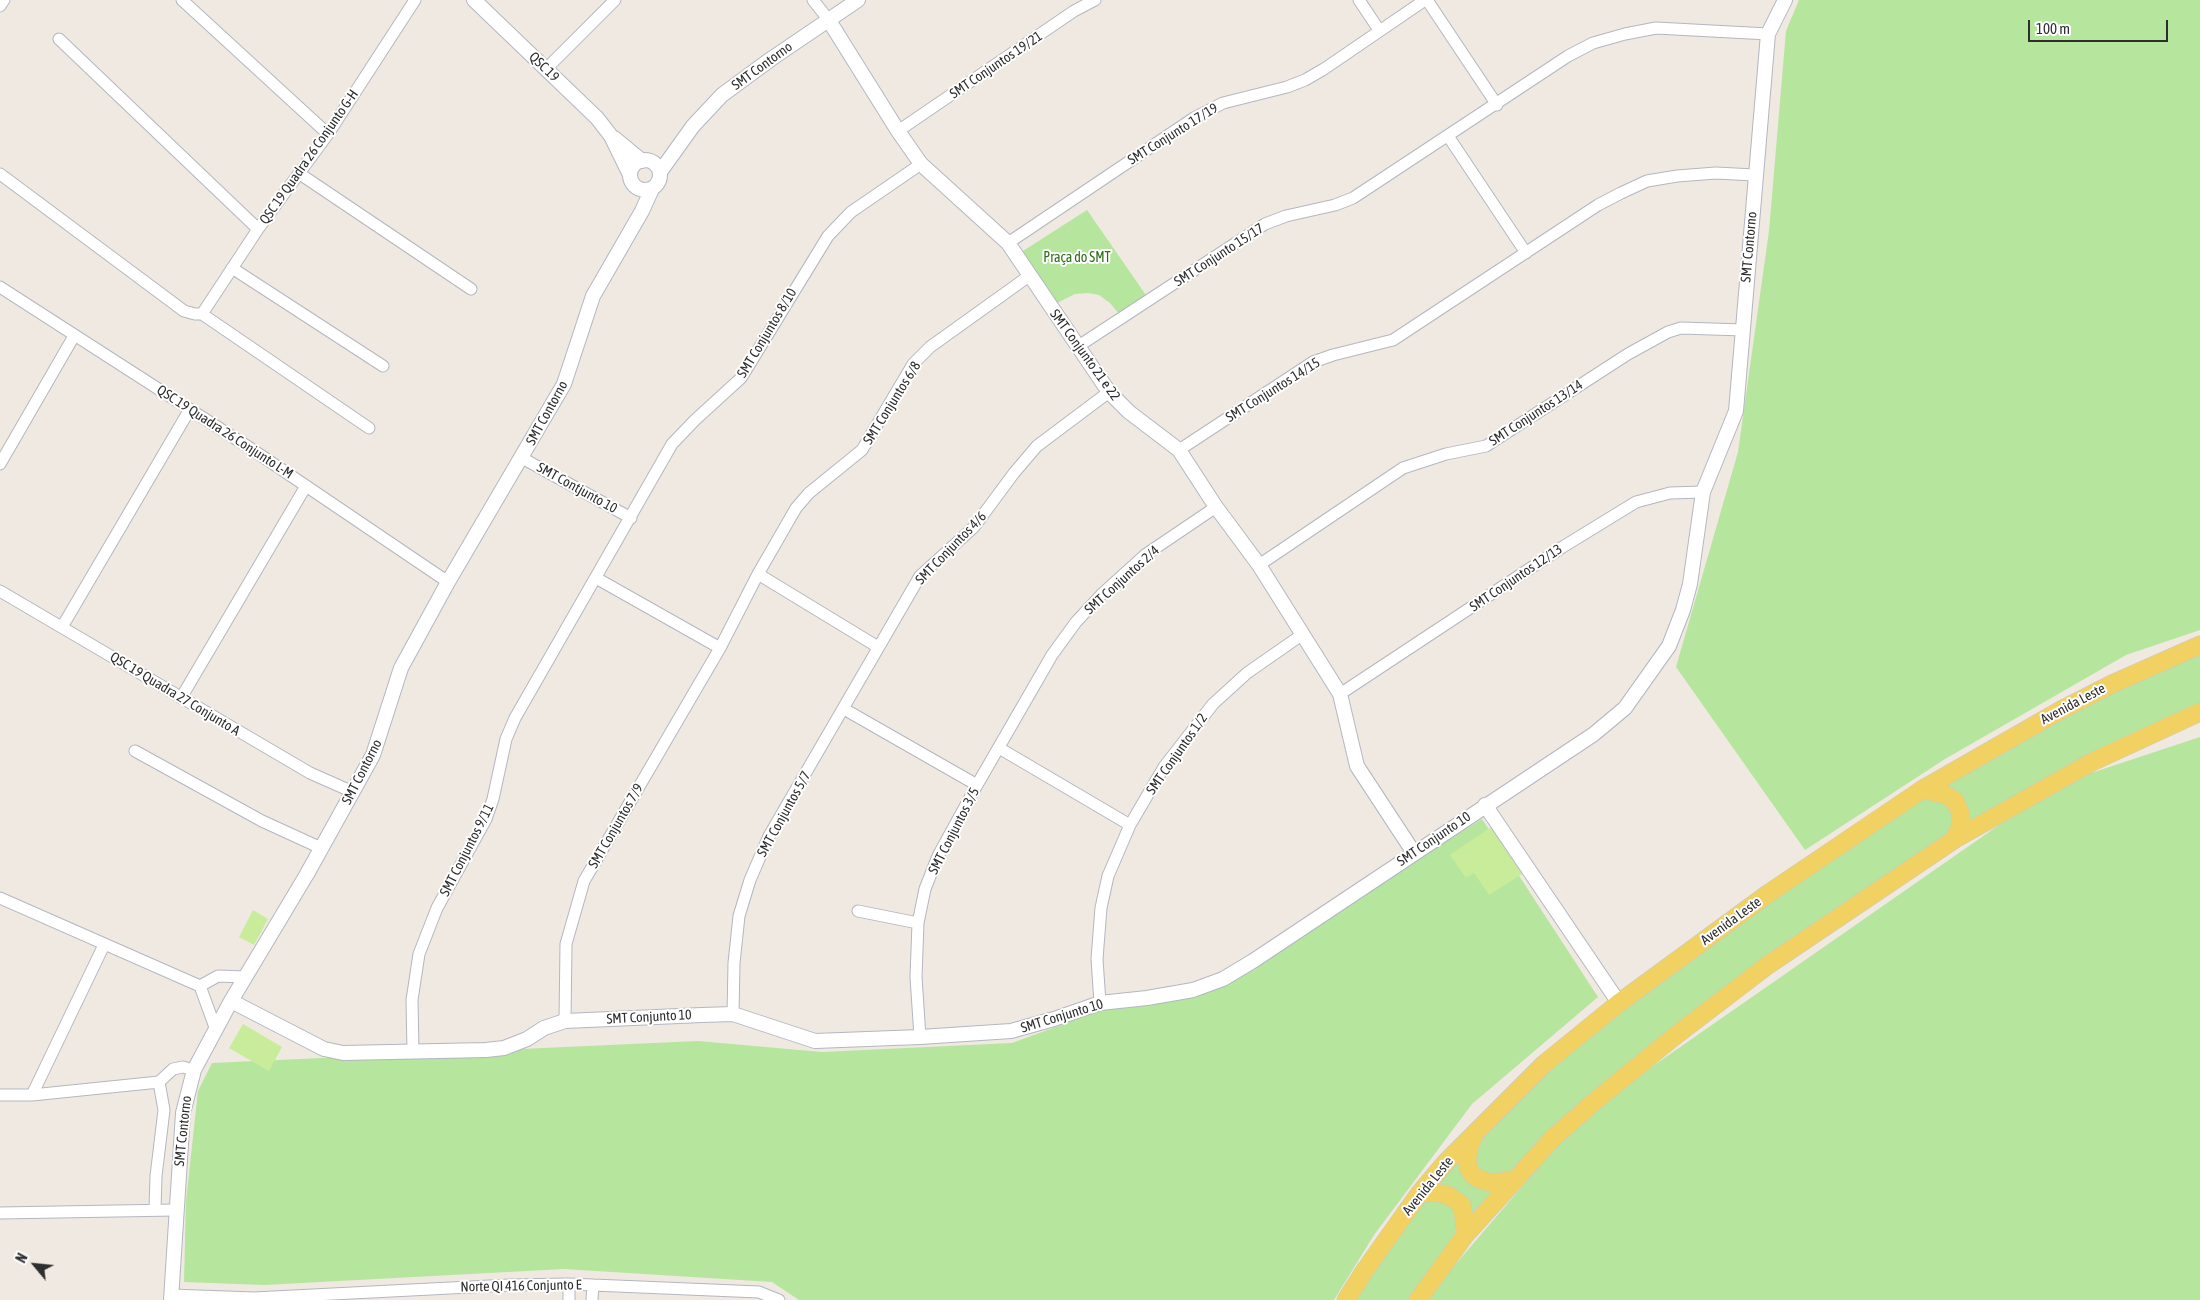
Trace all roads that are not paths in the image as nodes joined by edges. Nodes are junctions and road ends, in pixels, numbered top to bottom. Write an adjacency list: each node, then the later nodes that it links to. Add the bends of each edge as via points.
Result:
1 (4, 0): 12 (street)
2 (182, 0): 20 (street)
3 (415, 0): 20 (street, QSC 19 Quadra 26 Conjunto G-H)
4 (616, 0): 17 (street)
5 (813, 0): 13 (street)
6 (858, 0): 13 (street, SMT Contorno)
7 (1095, 0): 19 (street, SMT Conjuntos 19/21)
8 (1359, 0): 14 (street)
9 (1426, 0): 14 (street, SMT Conjunto 17/19); 18 (street)
10 (1785, 0): 15 (street, SMT Contorno)
11 (475, 1): 17 (street, QSC 19)
12 (0, 6)
13 (828, 19): 19 (street, SMT Conjunto 21 e 22); 24 (street, SMT Contorno, via 722,95 678,146)
14 (1379, 30): 33 (street, SMT Conjunto 17/19, via 1305,80 1223,103 1194,118)
15 (1768, 34): 18 (street, SMT Conjunto 15/17, via 1656,28 1625,34 1593,43 1568,56); 28 (street, SMT Contorno)
16 (59, 39): 31 (street)
17 (546, 69): 21 (street, QSC 19)
18 (1497, 105): 22 (street, SMT Conjunto 15/17)
19 (898, 131): 23 (street, SMT Conjunto 21 e 22)
20 (328, 134): 26 (street, QSC 19 Quadra 26 Conjunto G-H)
21 (611, 136): 24 (street, QSC 19); 27 (street, QSC 19)
22 (1448, 136): 34 (street); 42 (street, SMT Conjunto 15/17, via 1353,198 1265,224)
23 (921, 164): 33 (street, SMT Conjunto 21 e 22); 53 (street, SMT Conjuntos 8/10, via 851,212 828,236 741,378 677,439)
24 (652, 165): 27 (street, via 634,165); 30 (street, via 658,183)
25 (0, 174): 39 (street, via 184,311)
26 (300, 174): 31 (street, QSC 19 Quadra 26 Conjunto G-H); 38 (street)
27 (630, 174): 29 (street)
28 (1755, 175): 34 (street, SMT Conjuntos 14/15, via 1716,172 1647,181 1598,205); 40 (street, SMT Contorno)
29 (636, 187): 30 (street); 32 (street, SMT Contorno)
30 (652, 189): 32 (street, SMT Contorno)
31 (258, 229): 35 (street, QSC 19 Quadra 26 Conjunto G-H)
32 (628, 233): 48 (street, SMT Contorno, via 593,296 564,384)
33 (1008, 243): 36 (street, SMT Conjunto 21 e 22)
34 (1526, 253): 47 (street, SMT Conjuntos 14/15, via 1393,340 1313,362)
35 (232, 268): 39 (street, QSC 19 Quadra 26 Conjunto G-H); 43 (street)
36 (1029, 276): 42 (street, SMT Conjunto 21 e 22); 55 (street, SMT Conjuntos 6/8, via 930,347 913,364 862,450 809,493 796,508)
37 (0, 287): 41 (street, QSC 19 Quadra 26 Conjunto L-M)
38 (471, 289)
39 (202, 314): 46 (street)
40 (1743, 330): 51 (street, SMT Contorno, via 1736,411); 54 (street, SMT Conjuntos 13/14, via 1681,328 1668,332 1628,354 1486,446 1446,454 1403,468)
41 (74, 336): 45 (street, QSC 19 Quadra 26 Conjunto L-M); 49 (street)
42 (1077, 347): 44 (street, SMT Conjunto 21 e 22)
43 (383, 366)
44 (1109, 392): 47 (street, SMT Conjunto 21 e 22, via 1129,412); 62 (street, SMT Conjuntos 4/6, via 1024,459 974,527 920,576)
45 (190, 409): 50 (street, QSC 19 Quadra 26 Conjunto L-M); 59 (street)
46 (369, 428)
47 (1179, 450): 52 (street, SMT Conjunto 21 e 22)
48 (522, 458): 53 (street, SMT Contjunto 10); 57 (street, SMT Contorno)
49 (0, 464)
50 (306, 486): 57 (street, QSC 19 Quadra 26 Conjunto L-M); 65 (street)
51 (1703, 492): 64 (street, SMT Conjuntos 12/13, via 1670,493 1636,502); 73 (street, SMT Conjunto 10, via 1690,584 1683,610 1669,646 1648,677 1625,708 1594,734)
52 (1216, 507): 54 (street, SMT Conjunto 21 e 22); 68 (street, SMT Conjuntos 2/4, via 1145,555 1076,622 1052,655)
53 (631, 518): 56 (street, SMT Conjuntos 8/10)
54 (1259, 565): 60 (street, SMT Conjunto 21 e 22)
55 (758, 574): 62 (street); 63 (street, SMT Conjuntos 6/8)
56 (596, 578): 63 (street); 91 (street, SMT Conjuntos 9/11, via 515,718 506,738 486,819 437,908 419,954 412,1000)
57 (448, 582): 72 (street, SMT Contorno, via 401,668 379,743)
58 (0, 591): 59 (street, QSC 19 Quadra 27 Conjunto A)
59 (62, 627): 65 (street, QSC 19 Quadra 27 Conjunto A)
60 (1302, 634): 64 (street, SMT Conjunto 21 e 22); 74 (street, SMT Conjuntos 1/2, via 1247,674 1213,704 1164,767)
61 (2200, 645): 71 (main road, Avenida Leste, via 2061,710)
62 (878, 647): 66 (street, SMT Conjuntos 4/6)
63 (720, 648): 88 (street, SMT Conjuntos 7/9, via 584,881 566,944)
64 (1340, 694): 77 (street, SMT Conjunto 21 e 22, via 1357,766)
65 (181, 698): 72 (street, QSC 19 Quadra 27 Conjunto A, via 310,773)
66 (844, 709): 70 (street); 87 (street, SMT Conjuntos 5/7, via 769,836 750,880 739,916)
67 (2200, 712): 75 (main road, via 2092,762)
68 (1000, 748): 70 (street, SMT Conjuntos 3/5); 74 (street)
69 (135, 751): 76 (street, via 262,821)
70 (977, 785): 80 (street, SMT Conjuntos 3/5, via 938,856 925,889)
71 (1923, 789): 75 (main road, via 1955,801 1960,812 1960,824); 86 (main road, Avenida Leste, via 1769,893)
72 (353, 792): 76 (street, SMT Contorno)
73 (1485, 805): 77 (street, SMT Conjunto 10); 86 (street)
74 (1130, 825): 85 (street, SMT Conjuntos 1/2, via 1108,876 1101,908 1097,959)
75 (1955, 840): 99 (main road, via 1776,960 1675,1036 1595,1101)
76 (322, 848): 82 (street, SMT Contorno)
77 (1414, 853): 85 (street, SMT Conjunto 10, via 1254,961 1222,979 1193,990)
78 (0, 898): 81 (street)
79 (858, 910): 80 (street)
80 (918, 923): 90 (street, SMT Conjuntos 3/5, via 916,977)
81 (104, 945): 83 (street); 95 (street)
82 (245, 977): 83 (street, via 218,976); 84 (street, SMT Contorno)
83 (200, 986): 89 (street)
84 (231, 1001): 89 (street, SMT Contorno); 91 (street, SMT Conjunto 10, via 329,1051)
85 (1100, 1003): 90 (street, SMT Conjunto 10, via 1011,1031)
86 (1619, 1003): 98 (main road, Avenida Leste, via 1544,1064)
87 (733, 1014): 88 (street, SMT Conjunto 10); 90 (street, SMT Conjunto 10, via 815,1041)
88 (565, 1021): 91 (street, SMT Conjunto 10, via 504,1048)
89 (216, 1030): 92 (street, SMT Contorno)
90 (920, 1037)
91 (414, 1052)
92 (194, 1070): 93 (street, via 173,1069); 97 (street, SMT Contorno)
93 (160, 1082): 95 (street); 96 (street)
94 (0, 1095): 95 (street)
95 (32, 1095)
96 (164, 1110): 97 (street); 101 (street)
97 (183, 1113): 102 (street, SMT Contorno)
98 (1475, 1132): 99 (main road, via 1469,1147 1469,1169 1479,1179 1492,1183); 100 (main road, Avenida Leste)
99 (1514, 1180): 104 (main road)
100 (1419, 1194): 104 (main road, via 1448,1195 1462,1206); 112 (main road, Avenida Leste)
101 (154, 1209): 102 (street); 103 (street)
102 (176, 1210): 107 (street, SMT Contorno)
103 (0, 1213)
104 (1466, 1234): 113 (main road)
105 (569, 1284): 106 (street, Norte QI 416 Conjunto E); 108 (street, Norte QI 416 Conjunto E); 109 (street)
106 (593, 1285): 110 (street); 111 (street, Norte QI 416 Conjunto E, via 759,1292)
107 (171, 1297): 108 (street, Norte QI 416 Conjunto E)
108 (254, 1299)
109 (569, 1300)
110 (592, 1300)
111 (779, 1300)
112 (1346, 1300)
113 (1418, 1300)

